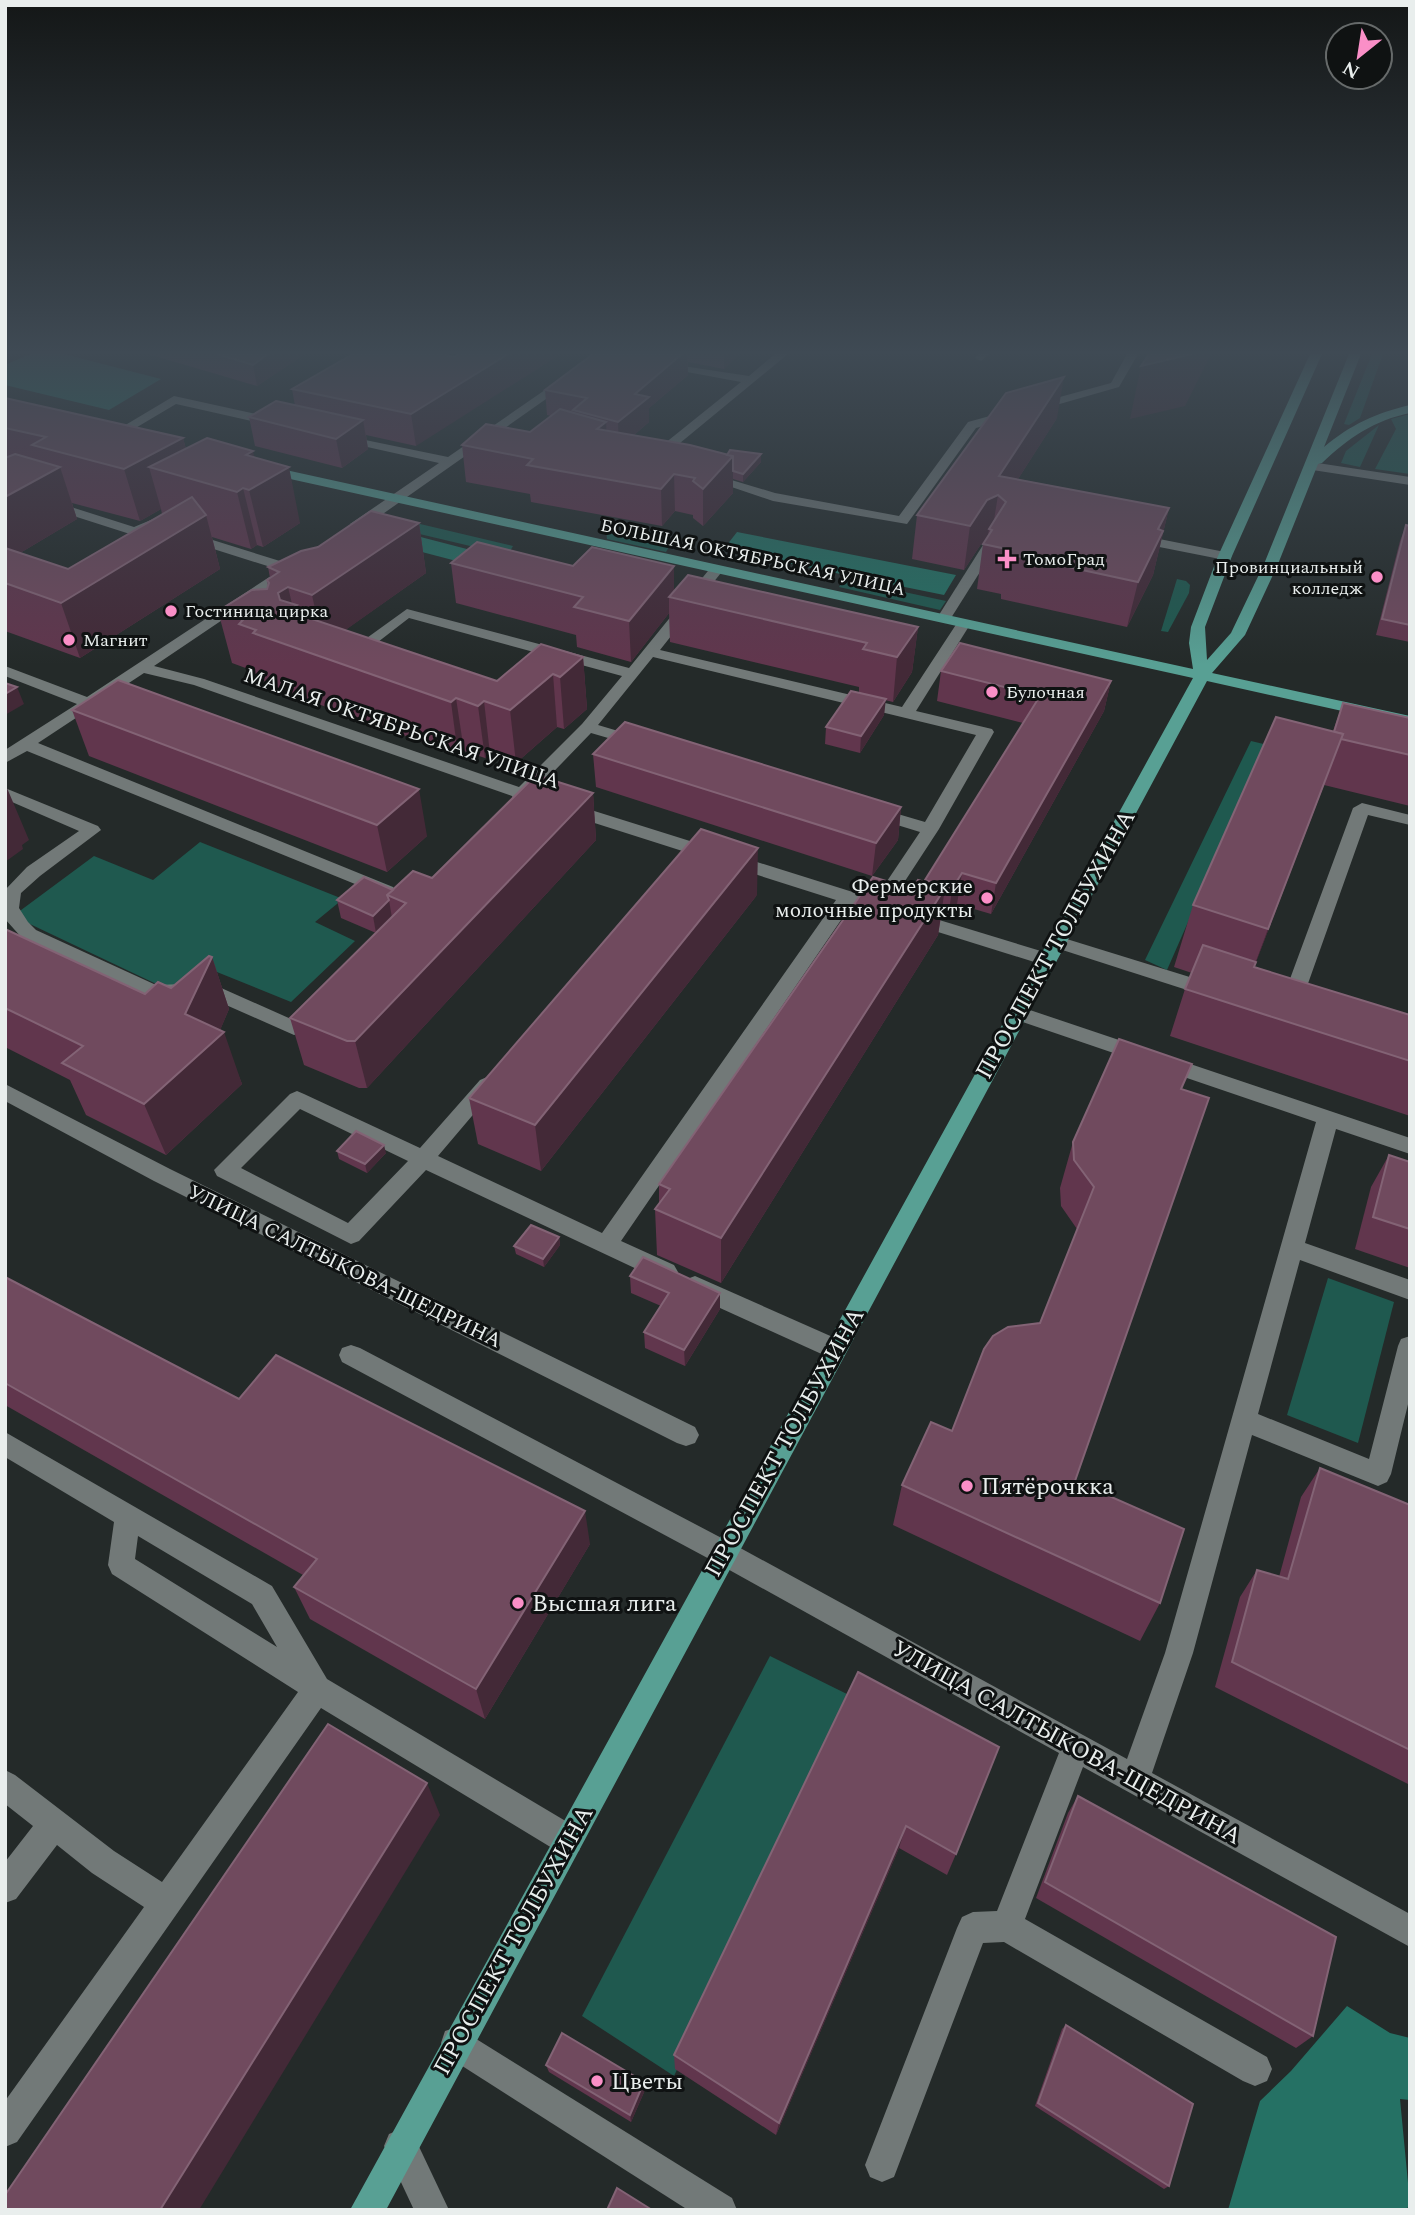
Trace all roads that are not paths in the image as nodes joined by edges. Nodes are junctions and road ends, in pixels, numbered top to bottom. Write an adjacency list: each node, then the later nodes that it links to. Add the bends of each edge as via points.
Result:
1 (431, 457): 9 (street)
2 (458, 457): 9 (street)
3 (655, 457): 8 (street)
4 (948, 457): 12 (street, via 902,521 773,496)
5 (1270, 457): 23 (main road)
6 (1314, 457): 11 (main road, ПРОСПЕКТ ТОЛБУХИНА)
7 (1321, 457): 11 (main road)
8 (651, 461)
9 (452, 462): 16 (street)
10 (250, 466): 16 (main road, БОЛЬШАЯ ОКТЯБРЬСКАЯ УЛИЦА)
11 (1311, 466): 13 (street); 34 (main road, ПРОСПЕКТ ТОЛБУХИНА, via 1238,635)
12 (700, 475)
13 (1410, 481)
14 (5, 490): 15 (street)
15 (29, 497): 17 (street); 18 (street, via 133,531 144,530)
16 (398, 499): 20 (street); 24 (main road, БОЛЬШАЯ ОКТЯБРЬСКАЯ УЛИЦА)
17 (5, 510)
18 (167, 516)
19 (1126, 536): 23 (street)
20 (337, 539)
21 (169, 540): 25 (street, via 180,534 297,566)
22 (990, 545): 26 (street)
23 (1225, 556): 34 (main road, via 1198,627)
24 (717, 569): 26 (main road, БОЛЬШАЯ ОКТЯБРЬСКАЯ УЛИЦА); 29 (street)
25 (218, 618): 28 (street); 30 (street)
26 (944, 618): 27 (main road, БОЛЬШАЯ ОКТЯБРЬСКАЯ УЛИЦА)
27 (964, 623): 34 (main road, БОЛЬШАЯ ОКТЯБРЬСКАЯ УЛИЦА); 36 (street)
28 (239, 625)
29 (650, 652): 33 (street); 36 (street)
30 (142, 668): 35 (street); 43 (street, МАЛАЯ ОКТЯБРЬСКАЯ УЛИЦА, via 199,682)
31 (368, 670): 33 (street, via 338,659 407,613 551,658)
32 (5, 671): 35 (street)
33 (632, 674): 38 (street)
34 (1202, 675): 37 (main road, БОЛЬШАЯ ОКТЯБРЬСКАЯ УЛИЦА); 52 (main road, ПРОСПЕКТ ТОЛБУХИНА)
35 (89, 703): 39 (street)
36 (908, 711): 46 (street, via 986,732)
37 (1410, 721)
38 (588, 727): 40 (street); 43 (street)
39 (25, 744): 41 (street); 50 (street)
40 (654, 746)
41 (5, 758)
42 (5, 793): 55 (street, via 92,830 20,883 10,896 9,909 29,934 154,992 209,990 294,1028)
43 (517, 799): 47 (street, МАЛАЯ ОКТЯБРЬСКАЯ УЛИЦА)
44 (851, 805): 46 (street)
45 (1410, 820): 57 (street, via 1362,807)
46 (930, 829): 51 (street)
47 (692, 847): 48 (street); 49 (street, МАЛАЯ ОКТЯБРЬСКАЯ УЛИЦА)
48 (674, 867)
49 (847, 898): 51 (street, МАЛАЯ ОКТЯБРЬСКАЯ УЛИЦА); 63 (street)
50 (408, 899)
51 (878, 907): 53 (street, МАЛАЯ ОКТЯБРЬСКАЯ УЛИЦА)
52 (1057, 942): 53 (main road, ПРОСПЕКТ ТОЛБУХИНА); 54 (street)
53 (1047, 960): 56 (main road, ПРОСПЕКТ ТОЛБУХИНА)
54 (1237, 998)
55 (323, 999)
56 (1018, 1013): 60 (street); 67 (main road, ПРОСПЕКТ ТОЛБУХИНА)
57 (1287, 1014)
58 (504, 1065): 62 (street)
59 (5, 1092): 70 (street, УЛИЦА САЛТЫКОВА-ЩЕДРИНА, via 162,1175)
60 (1328, 1119): 61 (street); 64 (street)
61 (1410, 1146)
62 (424, 1158): 62 (street, via 351,1235 225,1170 297,1099); 63 (street)
63 (606, 1245): 67 (street)
64 (1292, 1248): 65 (street); 69 (street)
65 (1410, 1290)
66 (1410, 1346): 69 (street, via 1378,1475)
67 (835, 1349): 73 (main road, ПРОСПЕКТ ТОЛБУХИНА)
68 (351, 1355): 73 (street, УЛИЦА САЛТЫКОВА-ЩЕДРИНА)
69 (1244, 1420): 76 (street, via 1179,1653)
70 (686, 1435)
71 (5, 1443): 72 (street)
72 (128, 1516): 74 (street, via 262,1595); 74 (street, via 121,1566)
73 (724, 1553): 75 (street, УЛИЦА САЛТЫКОВА-ЩЕДРИНА); 79 (main road, ПРОСПЕКТ ТОЛБУХИНА)
74 (317, 1689): 79 (street); 81 (street)
75 (1076, 1747): 76 (street, УЛИЦА САЛТЫКОВА-ЩЕДРИНА); 82 (street)
76 (1135, 1780): 83 (street, УЛИЦА САЛТЫКОВА-ЩЕДРИНА)
77 (5, 1785): 78 (street)
78 (54, 1823): 80 (street); 81 (street)
79 (568, 1840): 84 (main road, ПРОСПЕКТ ТОЛБУХИНА)
80 (5, 1888)
81 (164, 1902): 86 (street)
82 (1007, 1926): 85 (street); 88 (street, via 973,1928)
83 (1410, 1931)
84 (457, 2043): 87 (main road, ПРОСПЕКТ ТОЛБУХИНА); 91 (street)
85 (1255, 2069)
86 (5, 2130)
87 (401, 2146): 89 (main road, ПРОСПЕКТ ТОЛБУХИНА); 90 (street)
88 (882, 2165)
89 (367, 2210)
90 (432, 2210)
91 (720, 2210)

